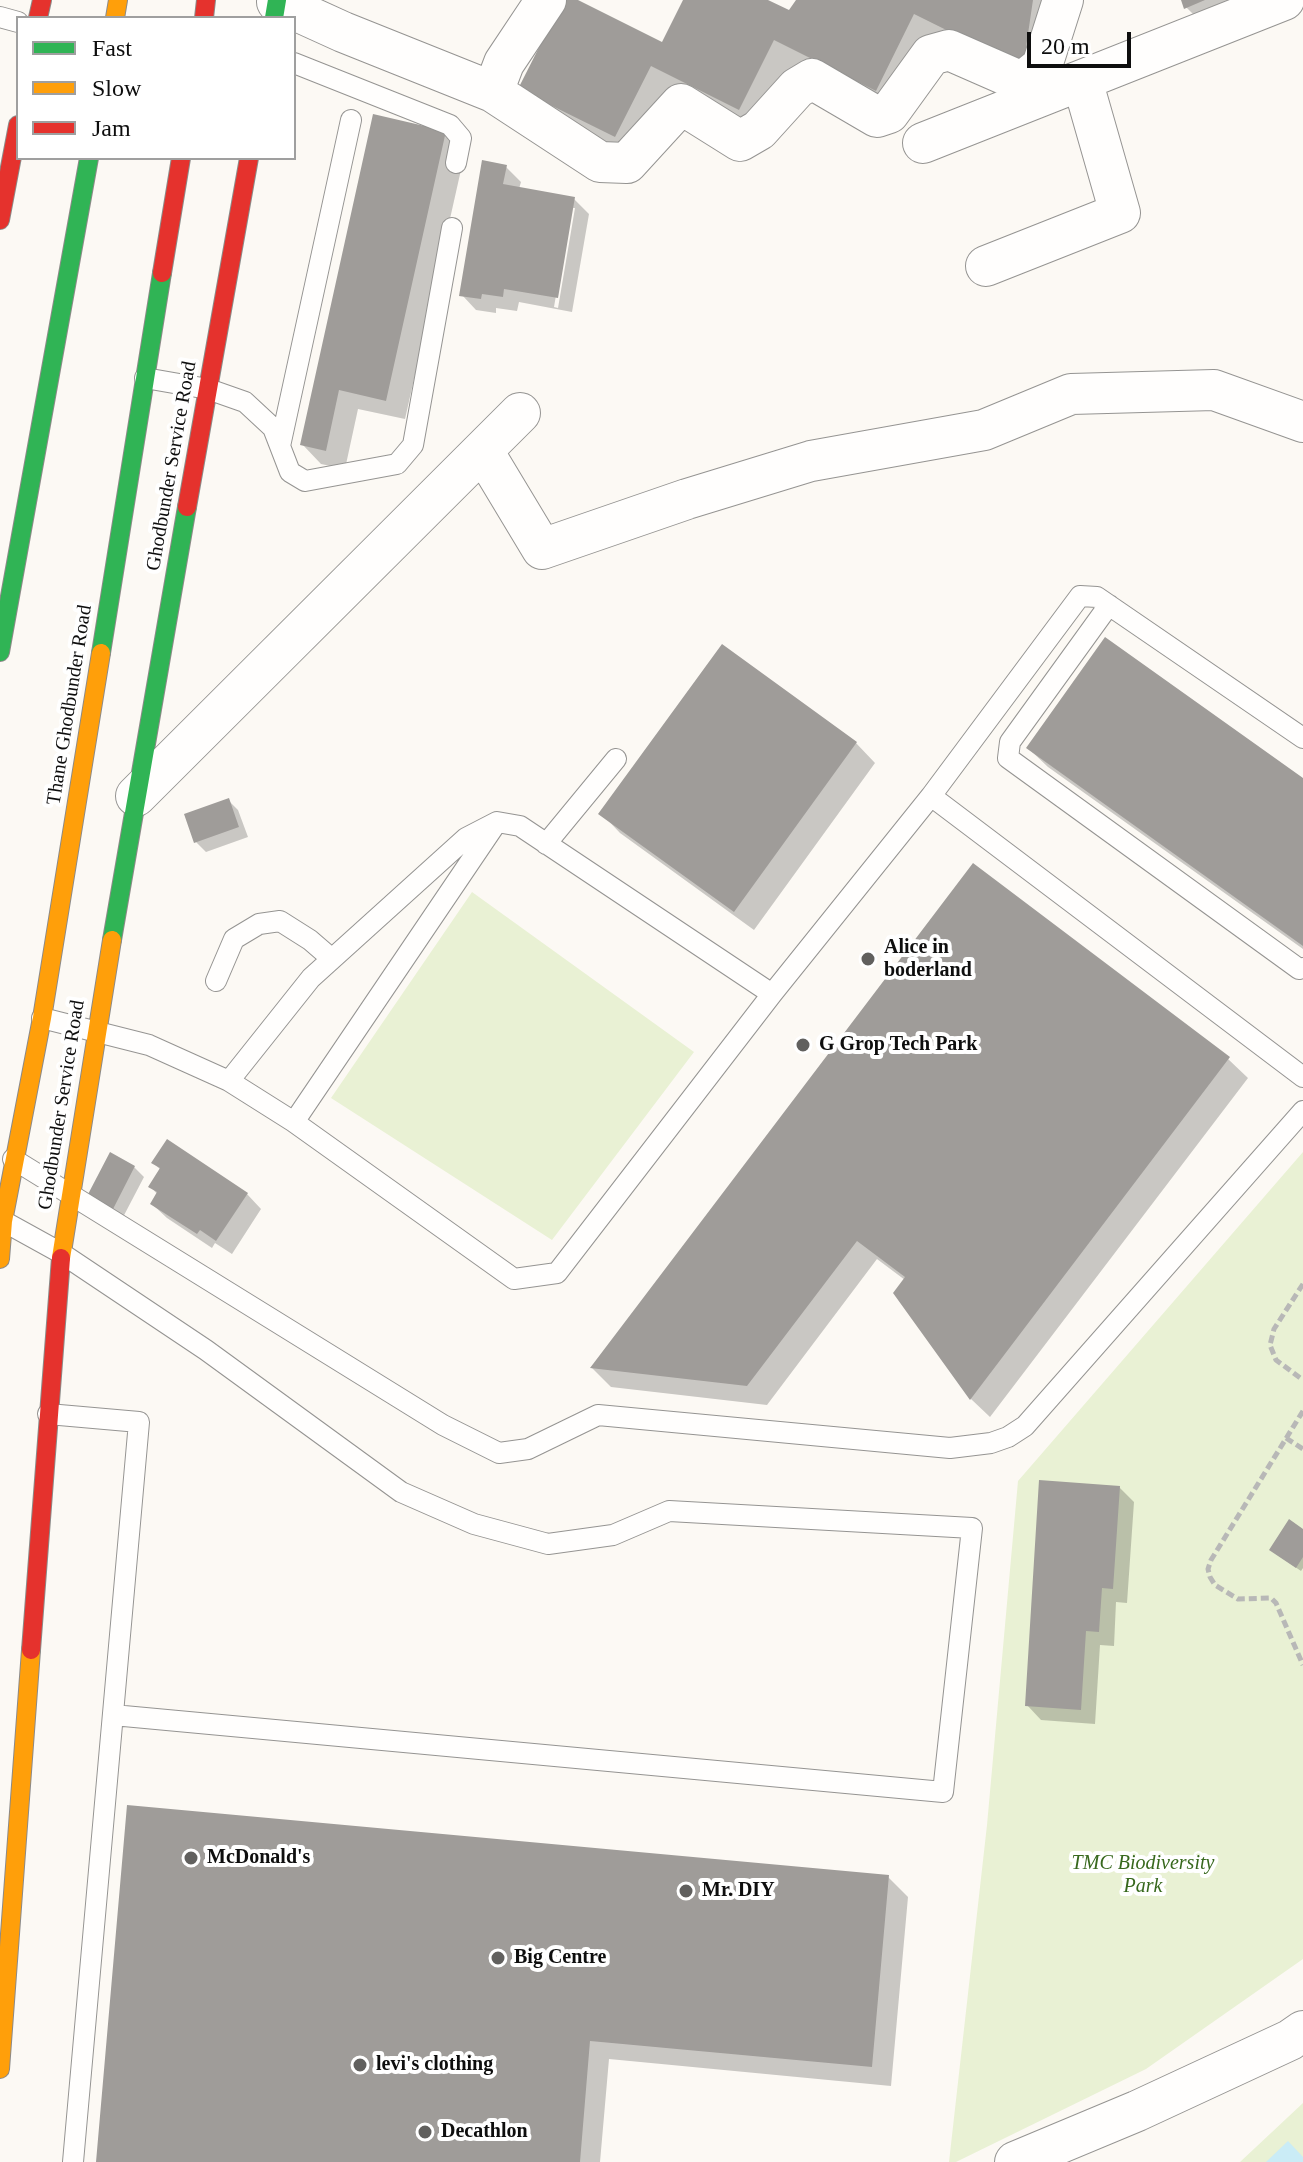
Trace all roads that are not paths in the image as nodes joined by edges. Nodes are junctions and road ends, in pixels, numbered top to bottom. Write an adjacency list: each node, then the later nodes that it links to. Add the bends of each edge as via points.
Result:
1 (546, 0): 7 (street, via 504,63)
2 (1063, 0): 7 (street, via 1042,66 1022,82 949,50 931,55 889,113 877,117 812,79 759,130 740,141 681,104 627,163 600,162)
3 (1284, 0): 6 (street)
4 (276, 7): 7 (street)
5 (296, 64): 14 (lane, via 450,125 461,138)
6 (1082, 80): 10 (street); 17 (street, via 1120,213)
7 (493, 92)
8 (351, 120): 22 (lane)
9 (16, 136): 15 (street)
10 (923, 143)
11 (89, 160): 25 (street)
12 (181, 160): 18 (street, Thane Ghodbunder Road)
13 (249, 160): 19 (street, Ghodbunder Service Road)
14 (456, 163)
15 (0, 220)
16 (452, 228): 22 (lane, via 413,445 397,464 305,481 290,472)
17 (986, 266)
18 (145, 378): 19 (lane); 36 (street, Thane Ghodbunder Road)
19 (208, 389): 22 (lane, via 245,402 273,428); 28 (street, Ghodbunder Service Road)
20 (520, 413): 23 (street)
21 (1303, 422): 23 (street, via 1214,390 1071,394 984,430 811,461 542,549)
22 (280, 446)
23 (483, 451): 28 (street)
24 (1109, 605): 26 (lane); 29 (lane, via 1097,597 1080,596); 33 (lane, via 1010,742 1008,758)
25 (0, 652)
26 (1303, 738)
27 (616, 759): 31 (lane)
28 (136, 796): 37 (street, Ghodbunder Service Road)
29 (931, 796): 35 (lane); 38 (lane)
30 (497, 822): 31 (lane, via 520,826); 32 (lane, via 466,838); 41 (lane)
31 (546, 844): 35 (lane)
32 (332, 959): 34 (lane, via 280,921 259,924 234,939); 39 (lane)
33 (1303, 968)
34 (216, 981)
35 (772, 994): 41 (lane, via 557,1273 514,1279)
36 (42, 1018): 37 (lane); 42 (street, Thane Ghodbunder Road)
37 (96, 1031): 39 (lane, via 149,1045); 43 (street, Ghodbunder Service Road)
38 (1303, 1077)
39 (229, 1081): 41 (lane)
40 (1303, 1111): 43 (lane, via 1025,1426 991,1443 950,1448 598,1415 528,1449 499,1453 443,1425)
41 (294, 1122)
42 (13, 1159): 43 (lane); 44 (street, Thane Ghodbunder Road)
43 (70, 1193): 45 (street, Ghodbunder Service Road)
44 (3, 1221): 45 (lane); 46 (street, Thane Ghodbunder Road)
45 (61, 1253): 47 (street, Ghodbunder Service Road); 48 (lane, via 206,1350 401,1492 508,1535 548,1544 613,1535 669,1511 972,1528 943,1792)
46 (0, 1259)
47 (48, 1414): 48 (lane, via 139,1422); 50 (street, Ghodbunder Service Road)
48 (113, 1715): 51 (lane)
49 (1299, 2042): 52 (street)
50 (0, 2069)
51 (73, 2162)
52 (1015, 2162)

